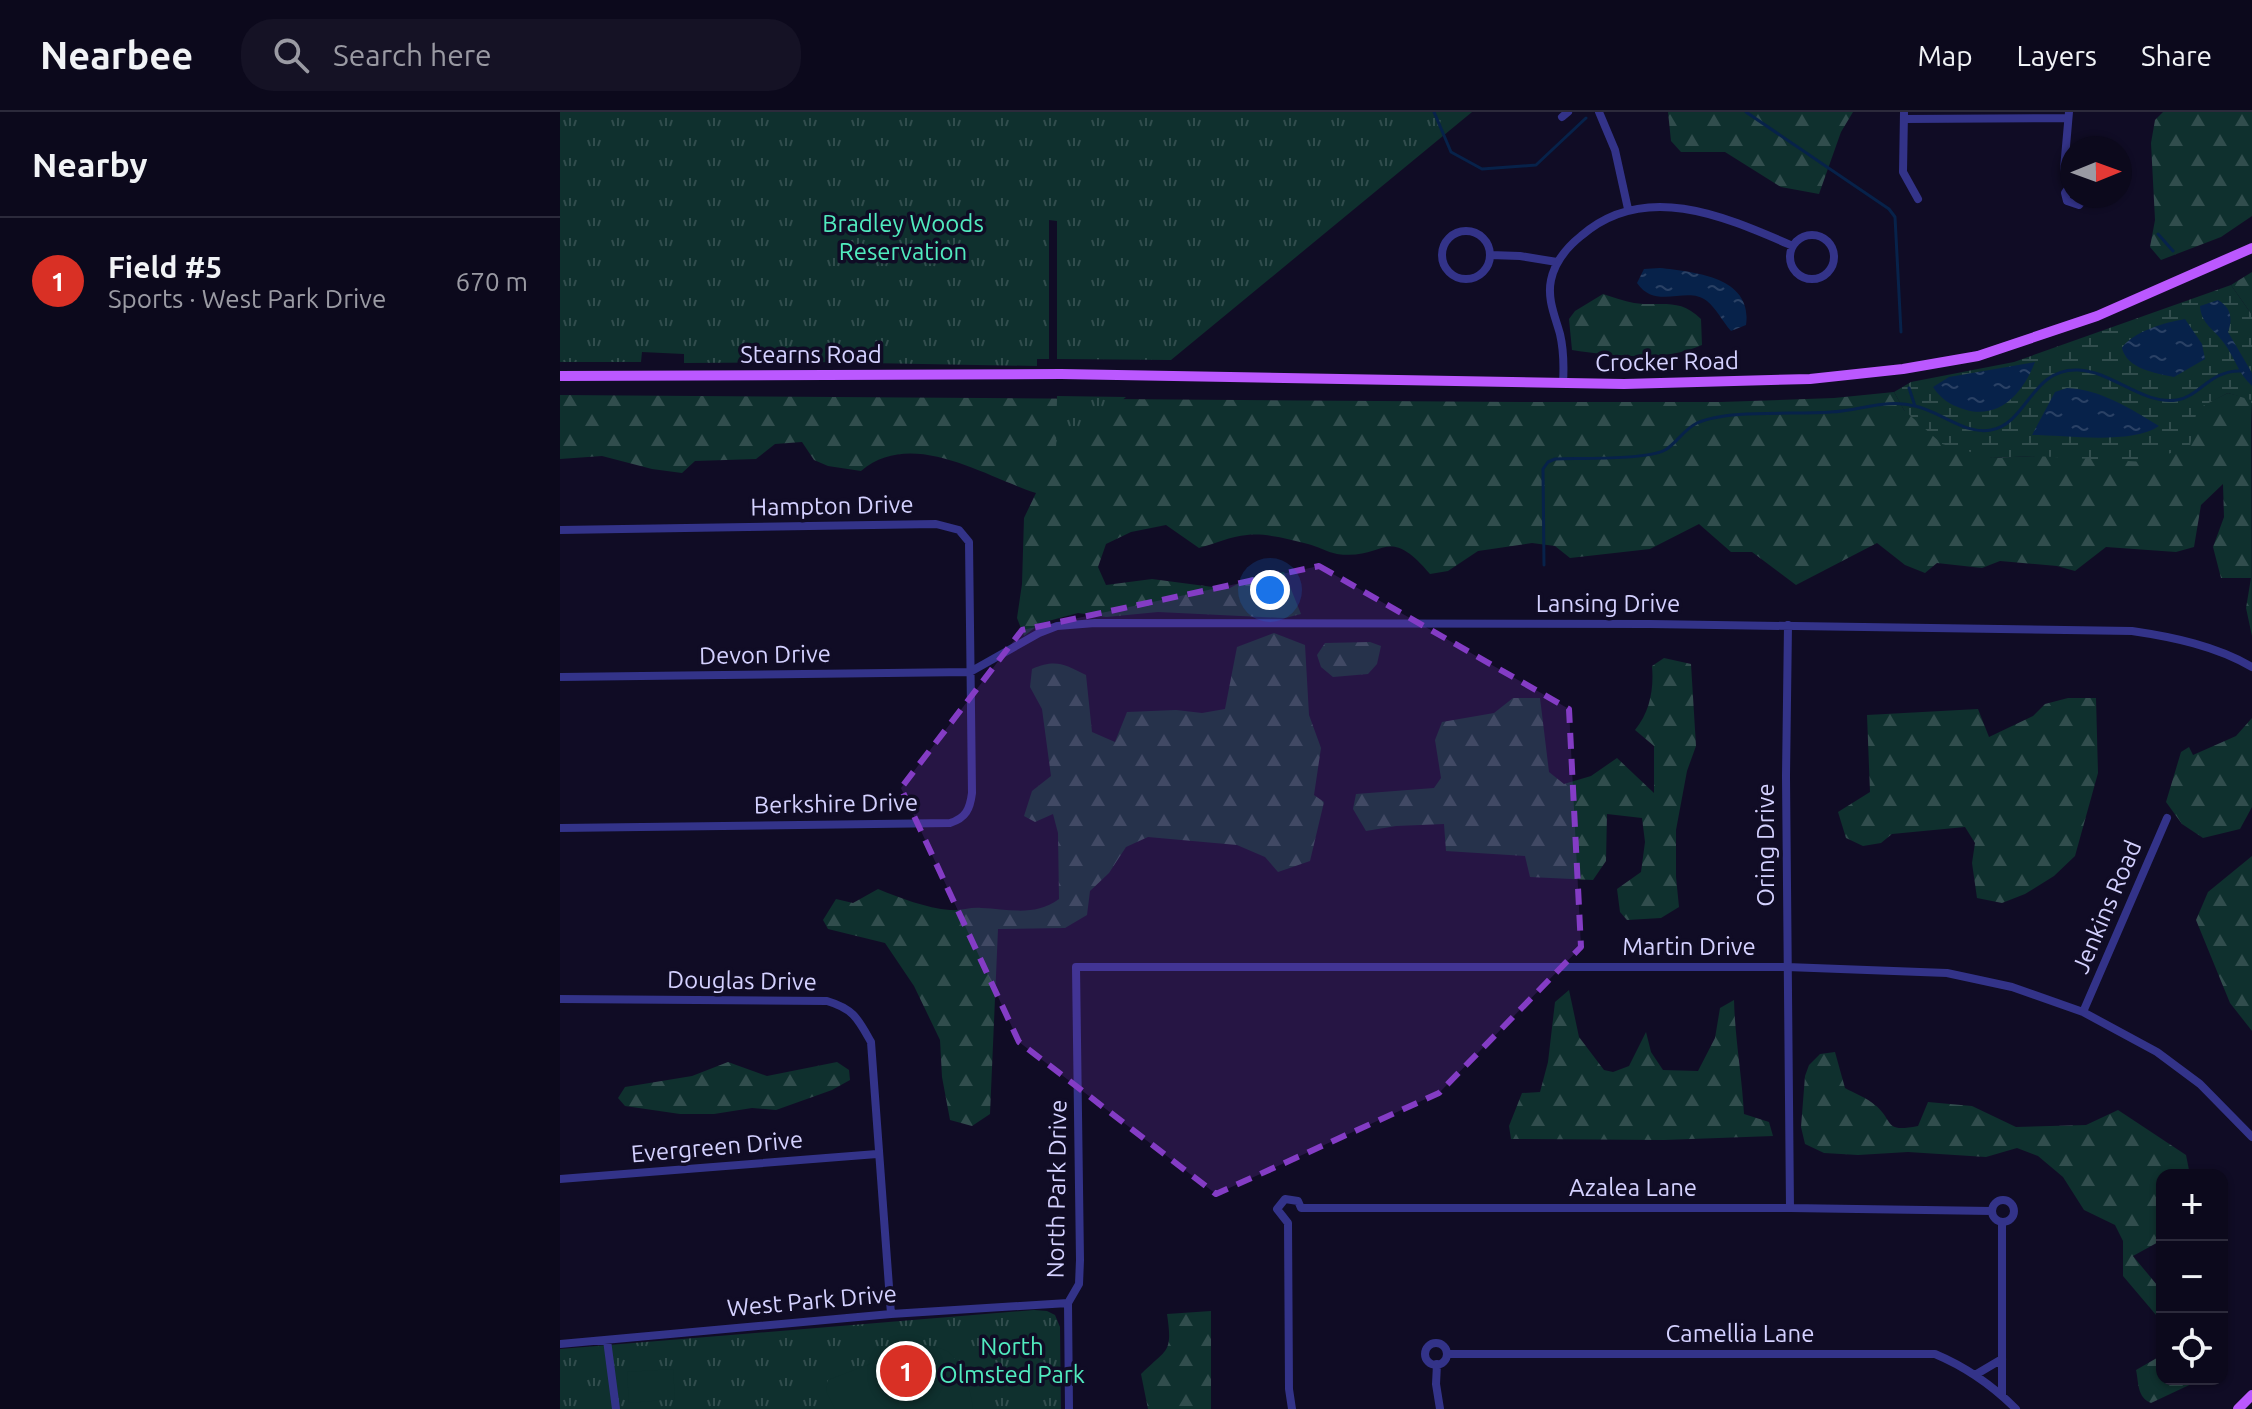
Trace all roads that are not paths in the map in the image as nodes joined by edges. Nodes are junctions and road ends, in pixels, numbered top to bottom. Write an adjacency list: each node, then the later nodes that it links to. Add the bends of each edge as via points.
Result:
1 (1599, 112): 6 (street, via 1615,150)
2 (2068, 115): 3 (street); 4 (street)
3 (1904, 116): 5 (street, via 1903,172)
4 (2066, 136)
5 (1918, 199)
6 (1628, 209): 7 (street, via 1674,208 1734,220); 10 (street, via 1590,228)
7 (1793, 246): 7 (street, via 1790,259 1802,276 1815,279 1831,267 1833,252 1825,239 1811,235)
8 (2252, 248): 13 (main road, Crocker Road, via 2097,316 1978,356 1810,379)
9 (1490, 255): 9 (street, via 1485,240 1472,231 1449,237 1442,251 1450,273 1464,279 1479,275); 10 (street)
10 (1557, 262): 13 (street, via 1550,283)
11 (1061, 374): 12 (main road, Stearns Road); 13 (main road, Crocker Road)
12 (560, 376)
13 (1563, 383)
14 (560, 530): 17 (street, Hampton Drive, via 949,526 969,542)
15 (1788, 625): 16 (street, Lansing Drive, via 2132,631 2170,636); 17 (street, Lansing Drive, via 1073,623 1039,633); 22 (street, Oring Drive)
16 (2252, 667)
17 (970, 672): 18 (street, Devon Drive); 20 (street, Berkshire Drive, via 972,793 962,819)
18 (560, 677)
19 (2167, 818): 24 (street, Jenkins Road)
20 (560, 828)
21 (1076, 967): 22 (street, Martin Drive); 33 (street, North Park Drive, via 1080,1260 1079,1284)
22 (1787, 967): 24 (street, Martin Drive, via 1947,973 2012,987); 29 (street, Oring Drive)
23 (560, 999): 26 (street, Douglas Drive, via 827,1001 846,1007 871,1042)
24 (2083, 1012): 25 (street, Martin Drive, via 2157,1052)
25 (2252, 1137)
26 (877, 1154): 27 (street, Evergreen Drive); 34 (street, Douglas Drive)
27 (560, 1179)
28 (1301, 1208): 29 (street, Azalea Lane); 32 (street); 32 (street, Azalea Lane, via 1294,1199 1280,1201 1278,1212)
29 (1790, 1208): 30 (street, Azalea Lane)
30 (1992, 1211): 31 (street); 31 (street, via 1997,1202 2011,1203 2012,1217)
31 (2002, 1222): 38 (street)
32 (1288, 1223): 45 (street)
33 (1068, 1303): 34 (street, West Park Drive); 44 (street, North Park Drive)
34 (891, 1314): 35 (street, West Park Drive)
35 (607, 1340): 36 (street, West Park Drive); 43 (street)
36 (560, 1344)
37 (1447, 1354): 39 (street); 39 (street, via 1441,1344 1428,1347 1426,1358); 40 (street, Camellia Lane, via 1935,1354)
38 (2002, 1359): 40 (street); 41 (street)
39 (1437, 1364): 46 (street)
40 (1975, 1375): 41 (street, Camellia Lane)
41 (2002, 1395): 47 (street, Camellia Lane)
42 (2252, 1395): 48 (main road)
43 (616, 1409)
44 (1069, 1409)
45 (1292, 1409)
46 (1440, 1409)
47 (2016, 1409)
48 (2238, 1409)

